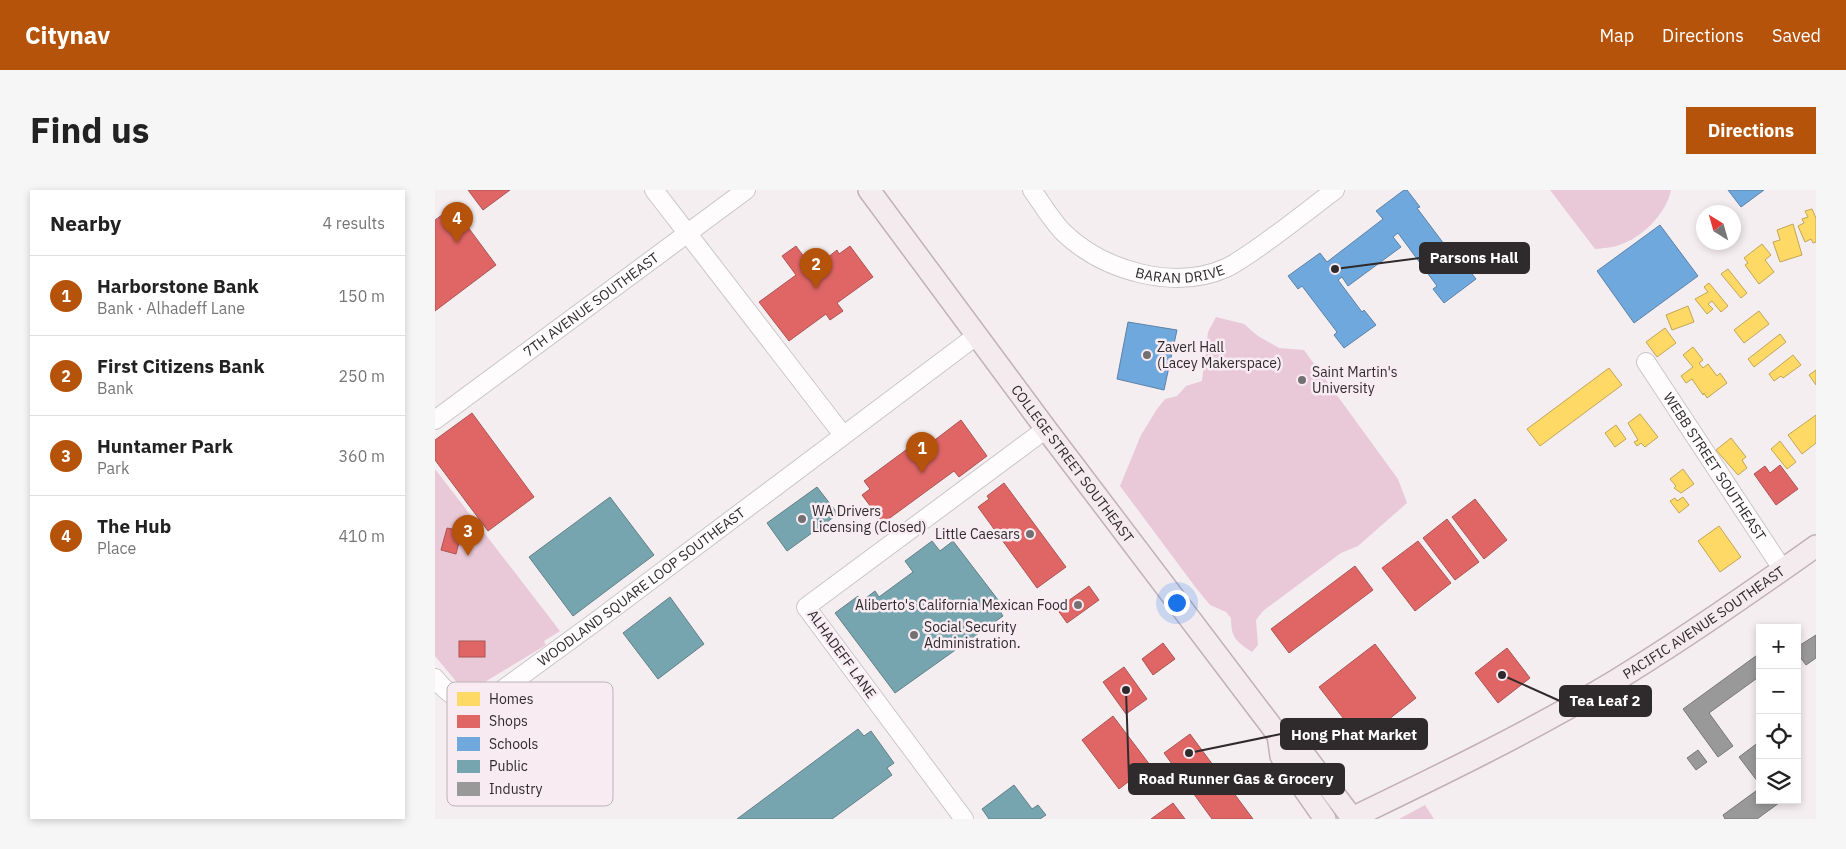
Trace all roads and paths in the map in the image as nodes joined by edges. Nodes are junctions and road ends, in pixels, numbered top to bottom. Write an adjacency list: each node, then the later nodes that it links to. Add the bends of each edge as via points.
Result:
1 (654, 190): 6 (street)
2 (746, 190): 6 (street, 7TH AVENUE SOUTHEAST)
3 (869, 190): 7 (main road, COLLEGE STREET SOUTHEAST)
4 (1031, 190): 5 (street, BARAN DRIVE, via 1063,232 1094,256 1127,269 1176,279 1194,279 1229,267)
5 (1335, 190)
6 (686, 233): 9 (street, 7TH AVENUE SOUTHEAST); 11 (street)
7 (975, 336): 10 (main road, COLLEGE STREET SOUTHEAST); 11 (street, WOODLAND SQUARE LOOP SOUTHEAST)
8 (1646, 362): 13 (street, WEBB STREET SOUTHEAST)
9 (435, 420)
10 (1046, 429): 17 (main road, COLLEGE STREET SOUTHEAST); 18 (street, ALHADEFF LANE, via 806,607)
11 (843, 435): 15 (street, WOODLAND SQUARE LOOP SOUTHEAST)
12 (1816, 546): 13 (main road, PACIFIC AVENUE SOUTHEAST)
13 (1783, 570): 20 (main road, PACIFIC AVENUE SOUTHEAST, via 1613,682)
14 (435, 678): 16 (street, WOODLAND SQUARE LOOP SOUTHEAST)
15 (513, 682)
16 (447, 691)
17 (1278, 735): 19 (main road, COLLEGE STREET SOUTHEAST, via 1281,756); 20 (main road, COLLEGE STREET SOUTHEAST, via 1297,745)
18 (964, 819)
19 (1325, 819)
20 (1352, 819)

